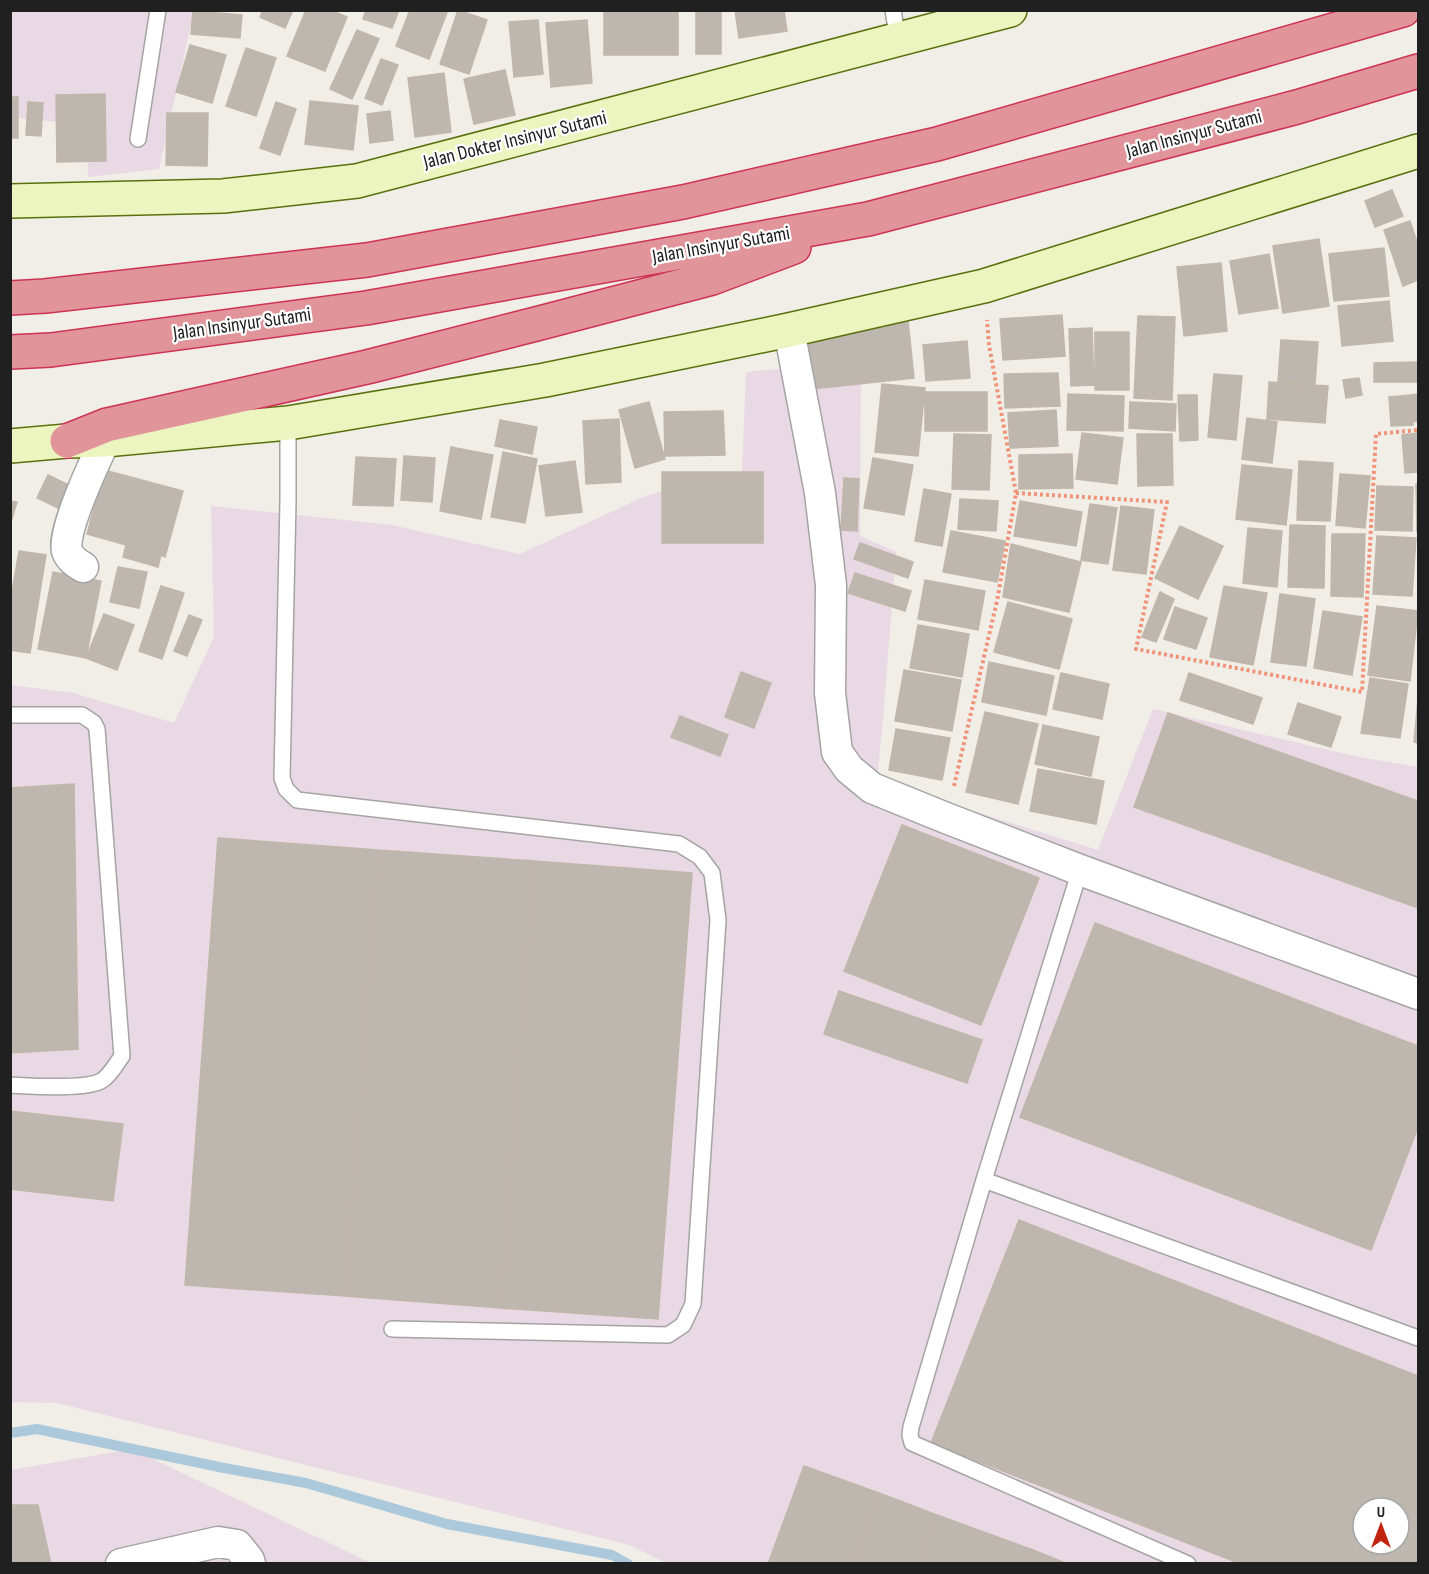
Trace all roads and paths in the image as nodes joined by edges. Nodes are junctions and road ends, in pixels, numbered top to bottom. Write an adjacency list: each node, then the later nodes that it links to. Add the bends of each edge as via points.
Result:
1 (159, 10): 6 (lane)
2 (1010, 10): 4 (street, Jalan Dokter Insinyur Sutami)
3 (1403, 10): 11 (highway, via 937,144 683,202 367,260)
4 (896, 26): 8 (street, Jalan Dokter Insinyur Sutami, via 357,181 223,196)
5 (1419, 71): 9 (highway, Jalan Insinyur Sutami, via 1297,107)
6 (138, 139)
7 (1419, 151): 10 (street)
8 (10, 201)
9 (868, 219): 13 (highway, Jalan Insinyur Sutami, via 366,308 51,350); 17 (highway, via 712,278 367,368 108,424)
10 (984, 286): 12 (street); 19 (path, via 989,345)
11 (10, 298)
12 (789, 330): 14 (street, via 544,380); 22 (street, via 820,493 831,585 830,693 837,752 849,769 872,788)
13 (10, 352)
14 (288, 423): 16 (street); 27 (lane, via 282,778 286,789 297,800 679,844 700,857 712,873 718,920 693,1304 683,1325 668,1335)
15 (1419, 430): 19 (path, via 1376,434 1362,692 1136,650 1167,502)
16 (105, 440): 17 (street); 20 (street, via 68,532 67,549 74,563)
17 (67, 441): 18 (street)
18 (10, 446)
19 (1016, 493): 22 (path, via 997,601)
20 (83, 567)
21 (10, 715): 25 (lane, via 82,715 97,729 122,1056 101,1081 81,1086)
22 (946, 818): 23 (street)
23 (1080, 870): 24 (street); 26 (lane)
24 (1419, 993)
25 (10, 1085)
26 (984, 1180): 28 (lane); 31 (lane, via 911,1427 912,1443)
27 (393, 1329)
28 (1419, 1338)
29 (121, 1563): 30 (street, via 218,1542 237,1545)
30 (250, 1563)
31 (1188, 1563)

